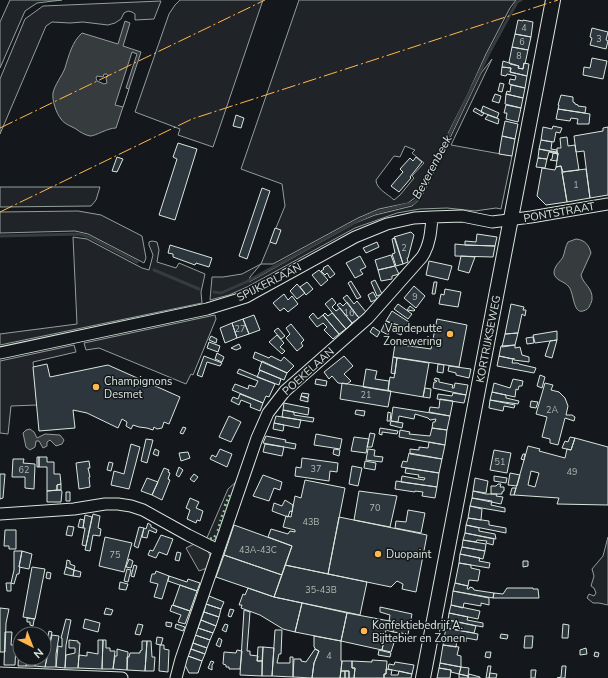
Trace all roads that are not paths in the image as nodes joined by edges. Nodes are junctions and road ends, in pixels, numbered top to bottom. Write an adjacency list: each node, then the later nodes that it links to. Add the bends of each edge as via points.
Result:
1 (553, 0): 4 (main road, KORTRIJKSEWEG)
2 (608, 204): 4 (street, PONTSTRAAT)
3 (432, 217): 4 (street, SPIJKERLAAN, via 462,216 492,222); 5 (street, SPIJKERLAAN, via 387,224 355,237 246,297 207,309); 7 (street, POEKELAAN, via 430,242 422,257 368,318 284,391 268,413)
4 (510, 220): 11 (main road, KORTRIJKSEWEG)
5 (0, 353)
6 (0, 514): 7 (street, via 105,504 131,506)
7 (218, 550): 10 (street, POEKELAAN)
8 (0, 673): 9 (street)
9 (122, 678)
10 (176, 678)
11 (423, 678)

